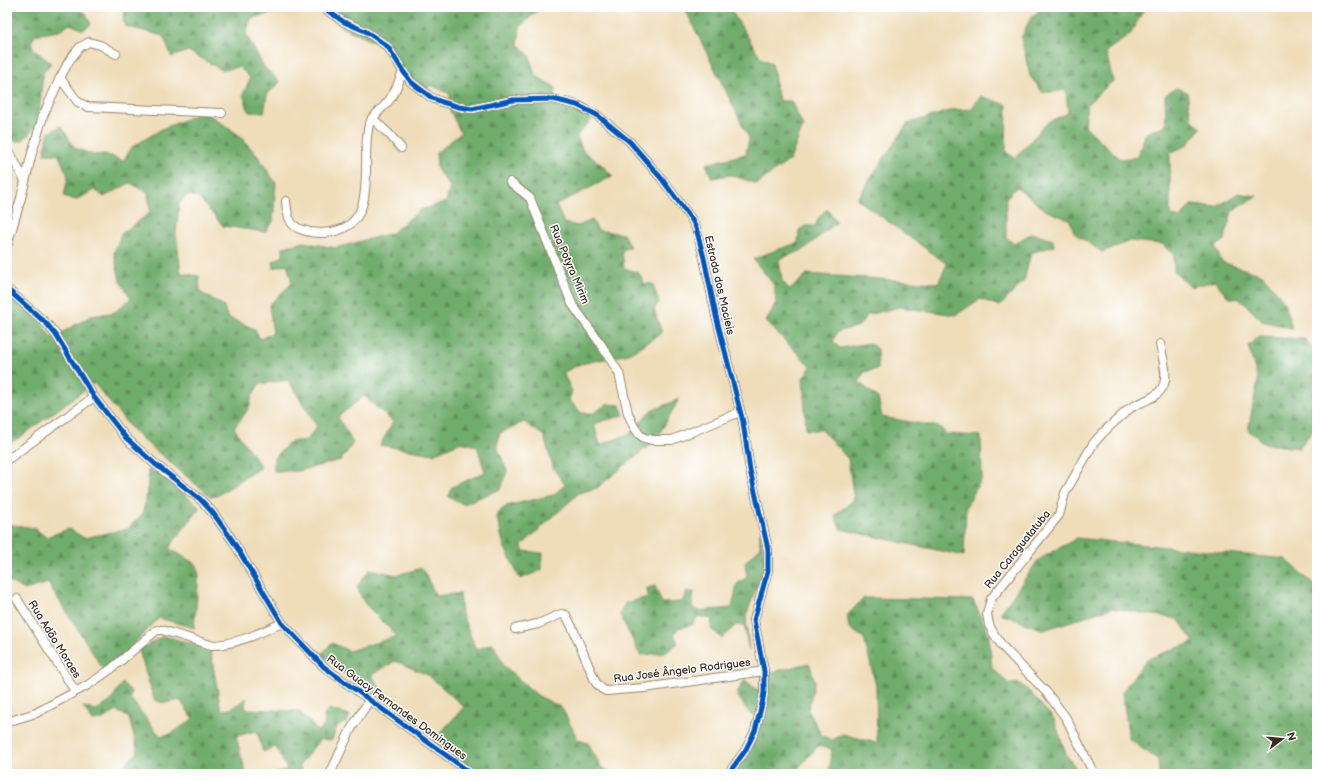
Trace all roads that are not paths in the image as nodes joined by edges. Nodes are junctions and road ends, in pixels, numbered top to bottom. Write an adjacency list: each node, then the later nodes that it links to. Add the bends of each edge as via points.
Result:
1 (322, 7): 3 (street, Estrada dos Macieis, via 388,47)
2 (116, 54): 4 (street, via 89,42 75,52)
3 (403, 71): 6 (street, via 391,98); 16 (street, Estrada dos Macieis, via 416,86 432,98 459,107 478,108 502,101 526,99 553,99 577,105 597,115 630,142 661,178 696,228)
4 (60, 78): 5 (street, via 78,102 88,107); 9 (street, via 43,116)
5 (222, 113)
6 (372, 118): 8 (street); 11 (street, via 367,136 365,197 355,220 344,228 331,232 298,229 287,216)
7 (7, 147): 9 (street)
8 (401, 148)
9 (25, 181): 12 (street)
10 (510, 182): 16 (street, Rua Potyra Mirim, via 530,198 572,304 619,373 628,413 639,434 653,440 672,440)
11 (286, 201)
12 (7, 246)
13 (7, 289): 15 (street, Rua Guacy Fernandes Domingues, via 56,335)
14 (1160, 344): 28 (street, Rua Caraguatatuba, via 1165,377 1161,389 1156,395 1131,408 1093,444 1065,493 1059,515 991,599 987,614 989,625 1003,647 1047,693 1066,718)
15 (94, 397): 17 (street); 19 (street, Rua Guacy Fernandes Domingues, via 126,438 200,499 213,513)
16 (740, 412): 21 (street, Estrada dos Macieis, via 768,549 768,570 754,620)
17 (7, 460)
18 (17, 599): 22 (street, Rua Adão Moraes)
19 (282, 623): 22 (street, via 230,643 218,645 157,630 111,669); 23 (street, Rua Guacy Fernandes Domingues, via 324,667)
20 (515, 629): 21 (street, Rua José Ângelo Rodrigues, via 538,624 560,614 566,615 596,683 606,691 644,688)
21 (764, 670): 27 (street, Estrada dos Macieis, via 764,693 755,731 745,751)
22 (75, 691): 24 (street, via 36,713)
23 (370, 699): 25 (street, via 351,728); 26 (street, Rua Guacy Fernandes Domingues)
24 (7, 722)
25 (330, 774)
26 (472, 774)
27 (728, 774)
28 (1094, 774)

